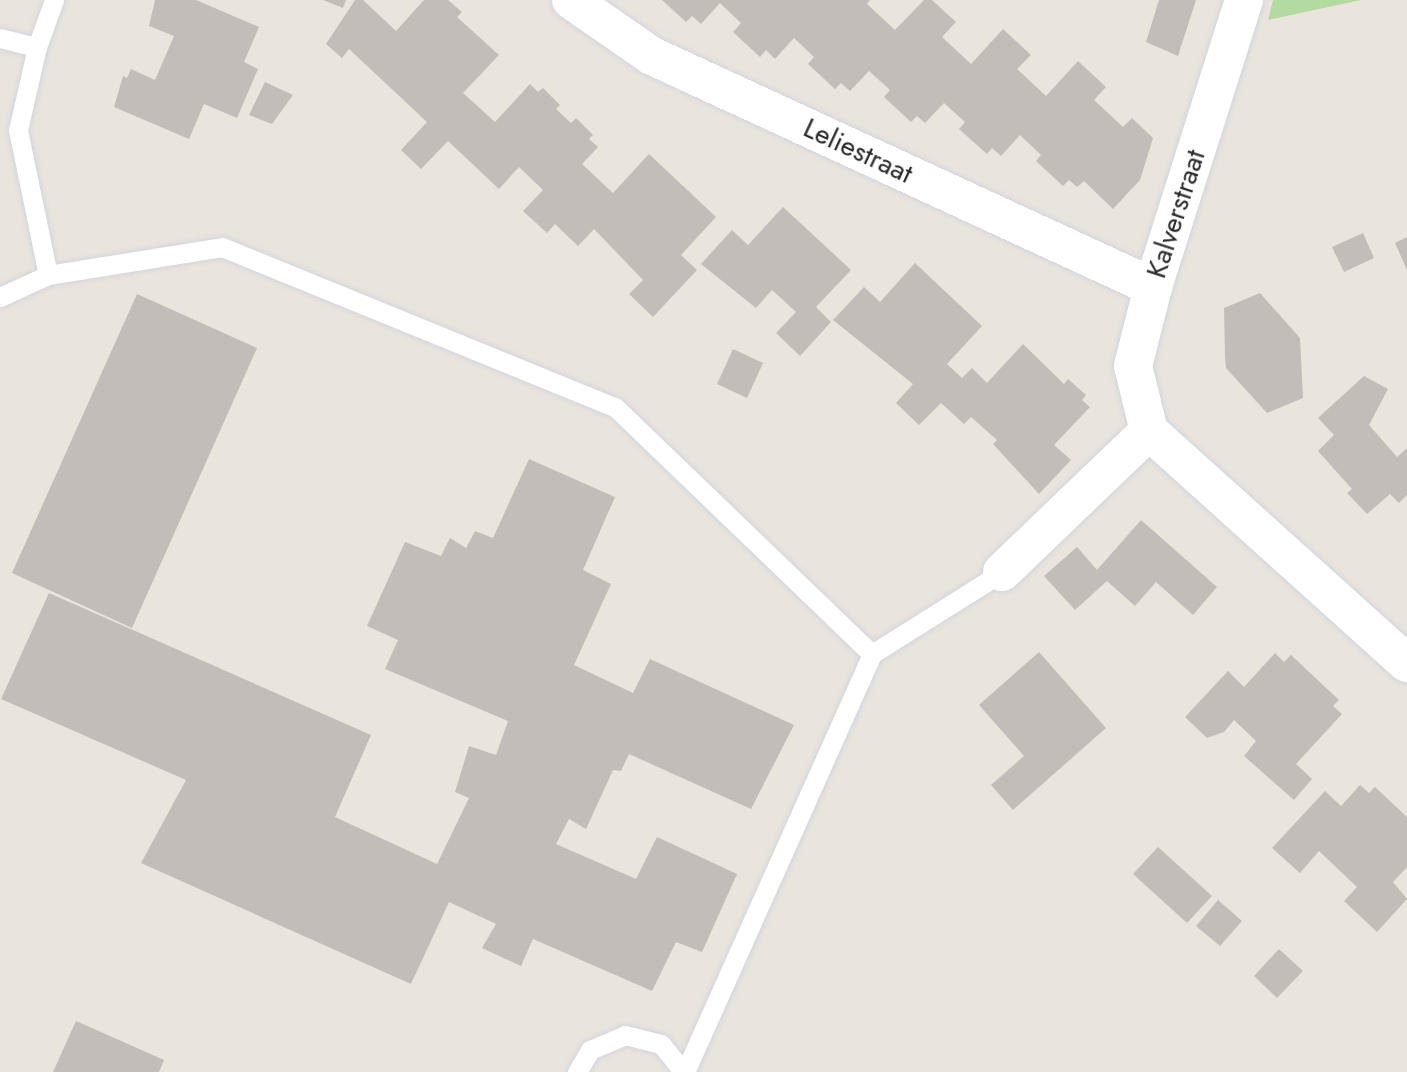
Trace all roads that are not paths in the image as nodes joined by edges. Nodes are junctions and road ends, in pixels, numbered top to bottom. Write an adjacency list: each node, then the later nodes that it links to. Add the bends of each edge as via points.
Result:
1 (54, 0): 5 (lane)
2 (571, 0): 7 (street, Leliestraat, via 652,56)
3 (1244, 0): 7 (street, Kalverstraat)
4 (0, 38): 5 (lane)
5 (37, 47): 6 (lane, via 18,130)
6 (48, 275): 8 (lane); 11 (lane, via 222,247 615,407)
7 (1153, 287): 9 (street, Kalverstraat, via 1133,366)
8 (0, 297)
9 (1149, 431): 10 (street); 12 (street)
10 (1002, 572): 11 (lane)
11 (872, 654): 14 (lane)
12 (1407, 663)
13 (577, 1072): 14 (lane, via 590,1049 625,1035 661,1044)
14 (684, 1072)

